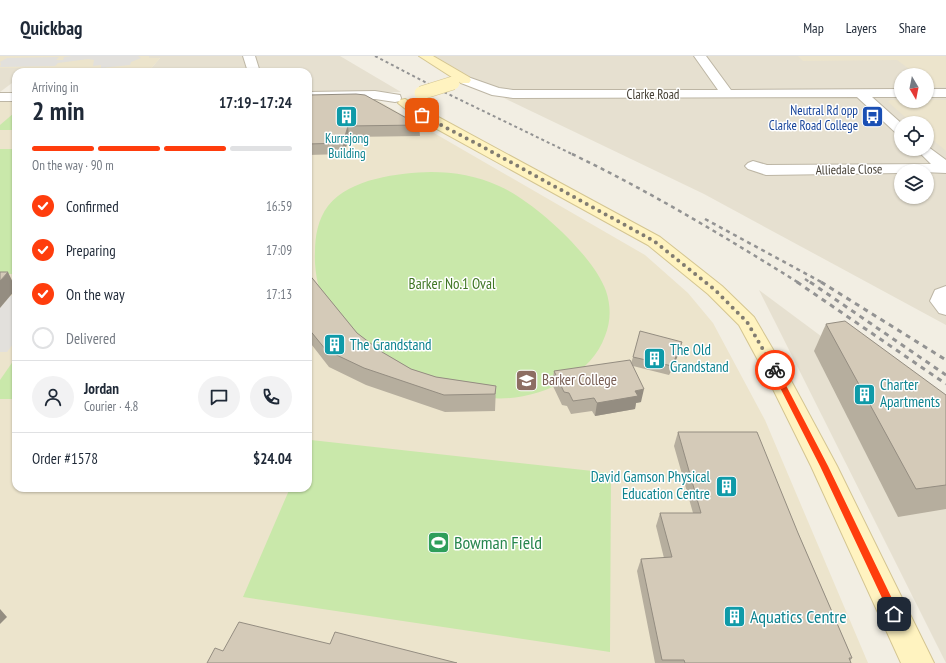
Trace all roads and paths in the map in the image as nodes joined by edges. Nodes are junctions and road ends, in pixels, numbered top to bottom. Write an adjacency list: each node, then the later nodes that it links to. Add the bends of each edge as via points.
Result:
1 (249, 56): 4 (street)
2 (425, 56): 5 (street)
3 (700, 56): 6 (street)
4 (253, 68)
5 (459, 82): 6 (street, Clarke Road, via 513,94); 14 (street, bridge)
6 (727, 93): 7 (street, Clarke Road)
7 (860, 93): 8 (street, Clarke Road); 15 (street)
8 (894, 93)
9 (934, 93): 10 (street)
10 (946, 93)
11 (312, 96): 14 (street, via 375,95)
12 (0, 97): 13 (street)
13 (12, 97)
14 (408, 98): 19 (street, via 422,115 654,241 715,290 747,322 824,466)
15 (894, 124)
16 (932, 156): 18 (street)
17 (753, 166): 18 (street, Alliedale Close, via 766,170)
18 (946, 168)
19 (918, 663)

